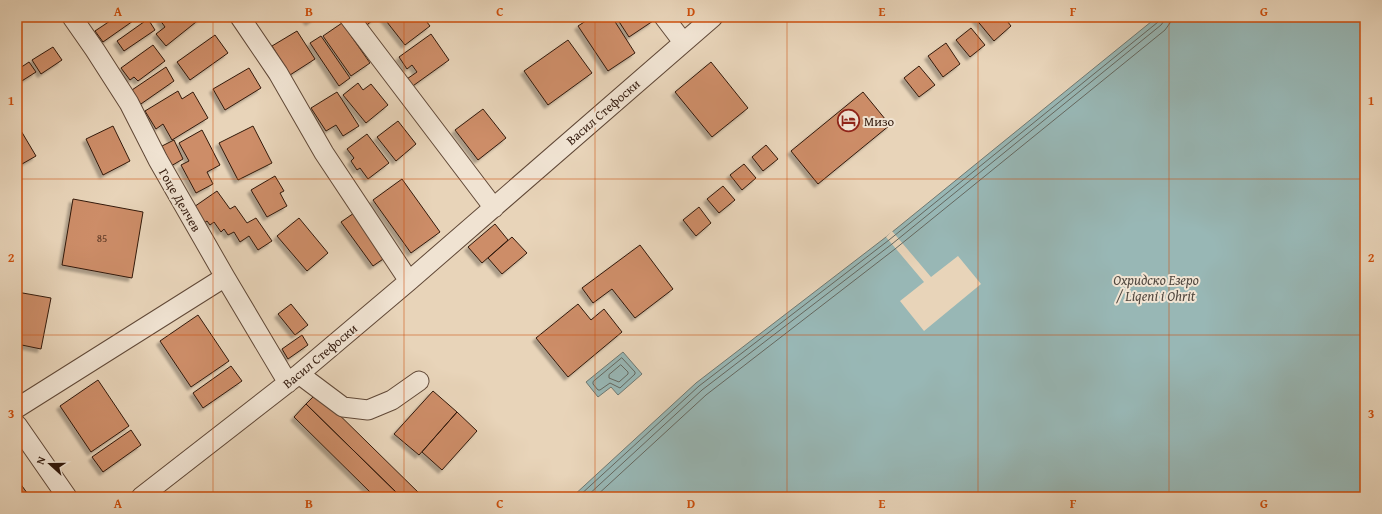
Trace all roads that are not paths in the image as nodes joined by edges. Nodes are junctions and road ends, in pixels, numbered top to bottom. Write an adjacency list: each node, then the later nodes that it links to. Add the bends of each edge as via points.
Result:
1 (72, 17): 8 (street, Гоце Делчев, via 129,103 158,160)
2 (240, 17): 9 (street, via 278,73 324,153)
3 (349, 17): 7 (street)
4 (664, 17): 6 (street)
5 (713, 17): 6 (street, Васил Стефоски)
6 (683, 42): 7 (street, Васил Стефоски)
7 (494, 208): 9 (street, Васил Стефоски)
8 (225, 277): 10 (street, Гоце Делчев); 12 (street)
9 (409, 281): 10 (street, Васил Стефоски)
10 (294, 379): 11 (street, via 342,407 368,410 392,400); 15 (street, Васил Стефоски)
11 (419, 381)
12 (17, 408)
13 (17, 425): 14 (street)
14 (66, 497)
15 (141, 497)

